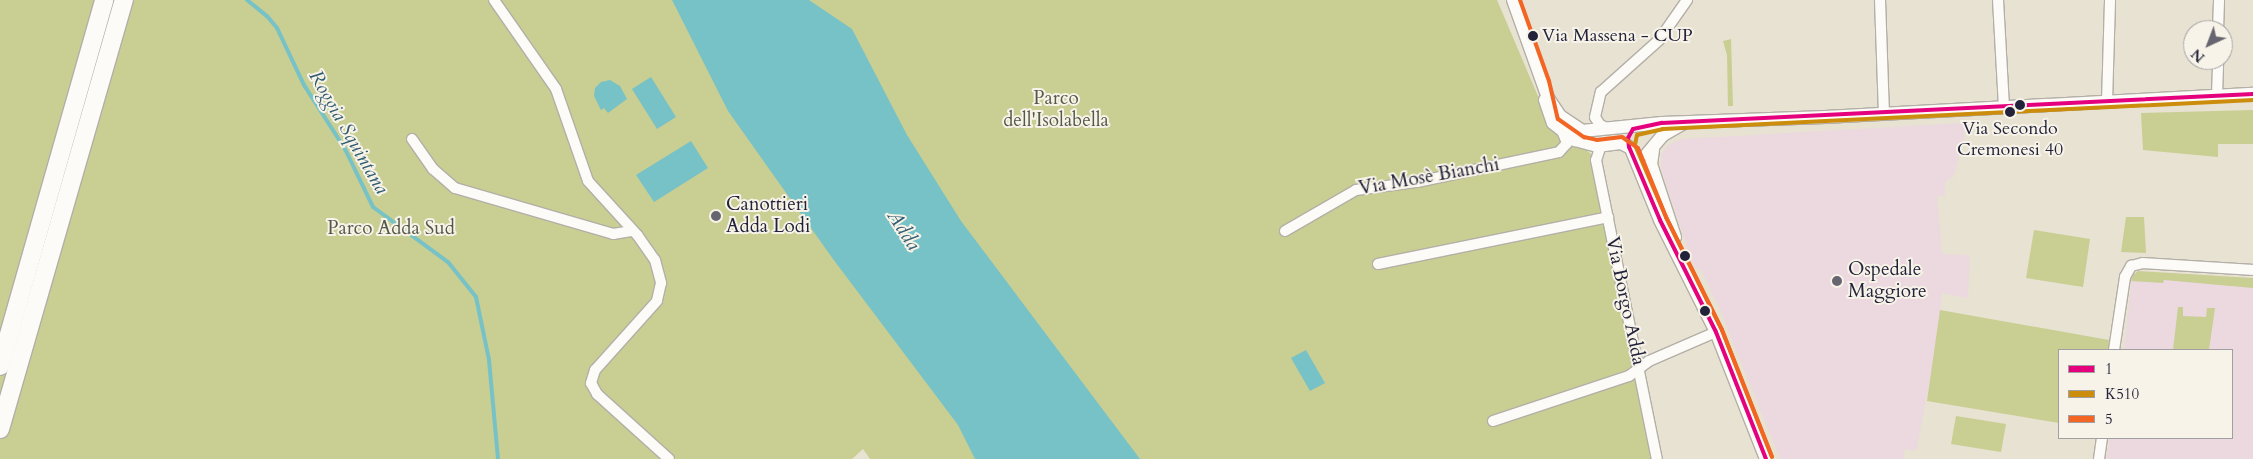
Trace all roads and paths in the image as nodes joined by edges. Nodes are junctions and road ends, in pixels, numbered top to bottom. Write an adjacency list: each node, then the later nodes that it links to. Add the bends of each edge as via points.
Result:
1 (104, 0): 34 (highway)
2 (124, 0): 37 (highway)
3 (494, 0): 27 (street, via 556,89 588,181)
4 (1513, 0): 12 (street)
5 (1687, 0): 20 (street, via 1662,36 1600,92 1595,117 1600,125)
6 (1880, 0): 17 (street)
7 (1998, 0): 16 (street)
8 (2110, 0): 15 (street)
9 (2219, 0): 10 (street)
10 (2218, 20)
11 (2218, 70): 14 (street)
12 (1543, 83): 20 (street, via 1554,108 1572,125 1588,131); 21 (street, via 1550,118)
13 (2253, 94): 14 (street)
14 (2217, 95): 15 (street)
15 (2108, 102): 16 (street)
16 (2004, 108): 17 (street)
17 (1884, 114): 18 (street)
18 (1687, 122): 19 (street); 24 (street, via 1668,131)
19 (1640, 126): 20 (street); 24 (street, via 1654,133); 25 (street, via 1628,138)
20 (1612, 130)
21 (1563, 133): 23 (street, via 1581,143); 28 (street, Via Mosè Bianchi, via 1566,142 1559,152 1417,182 1348,192)
22 (412, 139): 27 (street, via 433,169 455,188 613,234)
23 (1601, 145): 25 (street, via 1621,143); 26 (street, Via Borgo Adda, via 1596,160)
24 (1654, 148): 25 (street, via 1641,155); 29 (street, via 1651,164)
25 (1631, 149): 29 (street, via 1660,220)
26 (1608, 217): 30 (street); 35 (street, Via Borgo Adda)
27 (634, 231): 39 (street, via 655,260 660,293 595,370 591,383 598,394)
28 (1285, 232)
29 (1683, 261): 32 (street)
30 (1378, 264)
31 (2253, 270): 33 (street, via 2143,263 2131,266 2125,277)
32 (1716, 332): 35 (street, via 1649,361); 41 (street)
33 (2114, 349)
34 (0, 366)
35 (1639, 369): 36 (street, via 1629,376); 40 (street, Via Borgo Adda)
36 (1493, 421)
37 (0, 429)
38 (2102, 439): 42 (street)
39 (669, 459)
40 (1657, 459)
41 (1766, 459)
42 (2098, 459)

